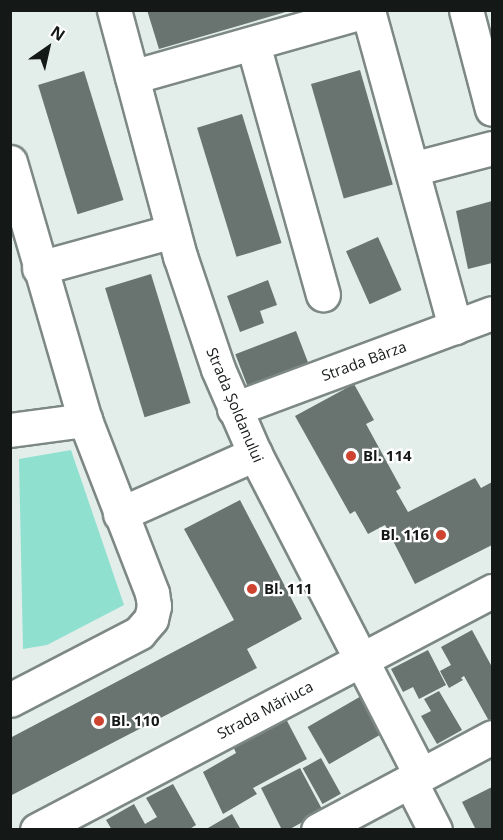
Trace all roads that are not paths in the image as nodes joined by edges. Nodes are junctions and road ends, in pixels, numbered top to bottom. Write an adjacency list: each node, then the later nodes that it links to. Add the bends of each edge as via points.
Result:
1 (114, 10): 5 (street, Strada Șoldanului)
2 (466, 10): 6 (street)
3 (368, 11): 4 (street); 9 (street)
4 (253, 44): 5 (street); 12 (street)
5 (132, 77): 10 (street, Strada Șoldanului)
6 (492, 109)
7 (492, 148): 9 (street)
8 (10, 162): 11 (street)
9 (412, 169): 14 (street)
10 (173, 231): 11 (street); 15 (street, Strada Șoldanului, via 200,321)
11 (39, 268): 16 (street)
12 (323, 294)
13 (492, 313): 14 (street, Strada Bârza)
14 (455, 327): 15 (street, Strada Bârza)
15 (234, 409): 18 (street, Strada Șoldanului)
16 (85, 420): 17 (street); 19 (street)
17 (10, 430)
18 (255, 454): 19 (street); 21 (street, Strada Șoldanului)
19 (120, 514): 22 (street, via 152,593 151,619 139,633)
20 (492, 591): 21 (street, Strada Măriuca)
21 (361, 660): 24 (street, Strada Șoldanului); 25 (street, Strada Măriuca)
22 (10, 700)
23 (492, 737): 24 (street)
24 (416, 778): 26 (street); 27 (street, Strada Șoldanului)
25 (37, 830)
26 (318, 830)
27 (435, 830)

